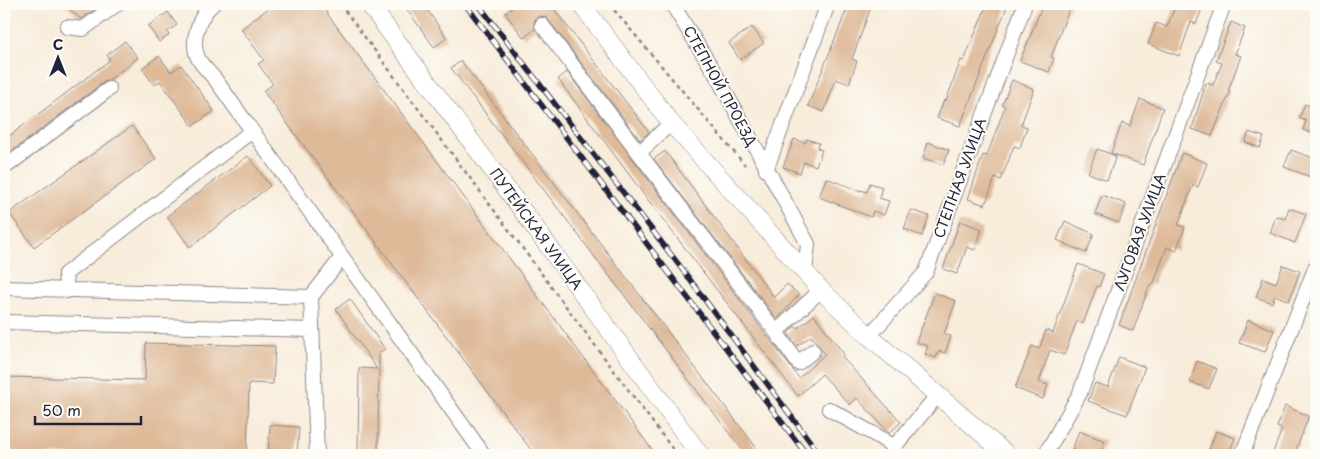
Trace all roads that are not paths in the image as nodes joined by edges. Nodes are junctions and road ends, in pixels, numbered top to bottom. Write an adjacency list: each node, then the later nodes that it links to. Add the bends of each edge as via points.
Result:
1 (117, 4): 10 (street, via 83,29)
2 (213, 4): 13 (street, via 199,24 195,37 198,58)
3 (369, 4): 33 (main road, ПУТЕЙСКАЯ УЛИЦА)
4 (581, 4): 12 (main road)
5 (672, 4): 16 (street, СТЕПНОЙ ПРОЕЗД, via 715,73)
6 (828, 4): 16 (street)
7 (1025, 4): 27 (street, СТЕПНАЯ УЛИЦА, via 926,272)
8 (1224, 4): 35 (street, ЛУГОВАЯ УЛИЦА, via 1080,393)
9 (542, 25): 14 (street)
10 (67, 27)
11 (109, 89): 15 (street)
12 (671, 124): 14 (street); 19 (main road)
13 (252, 131): 17 (street); 22 (street, via 65,274)
14 (640, 153): 26 (street)
15 (4, 168)
16 (766, 170): 19 (street, СТЕПНОЙ ПРОЕЗД, via 808,244)
17 (342, 257): 23 (street); 32 (street)
18 (1316, 266): 36 (street)
19 (805, 272): 21 (main road)
20 (4, 288): 22 (street)
21 (821, 290): 26 (street); 27 (main road)
22 (67, 291): 23 (street)
23 (310, 297): 25 (street)
24 (4, 322): 25 (street)
25 (312, 330): 31 (street)
26 (776, 332): 28 (street, via 798,363)
27 (868, 336): 29 (main road)
28 (813, 351)
29 (937, 396): 30 (street, via 894,447); 34 (main road)
30 (829, 409)
31 (317, 455)
32 (484, 455)
33 (700, 455)
34 (1007, 455)
35 (1045, 455)
36 (1242, 455)

